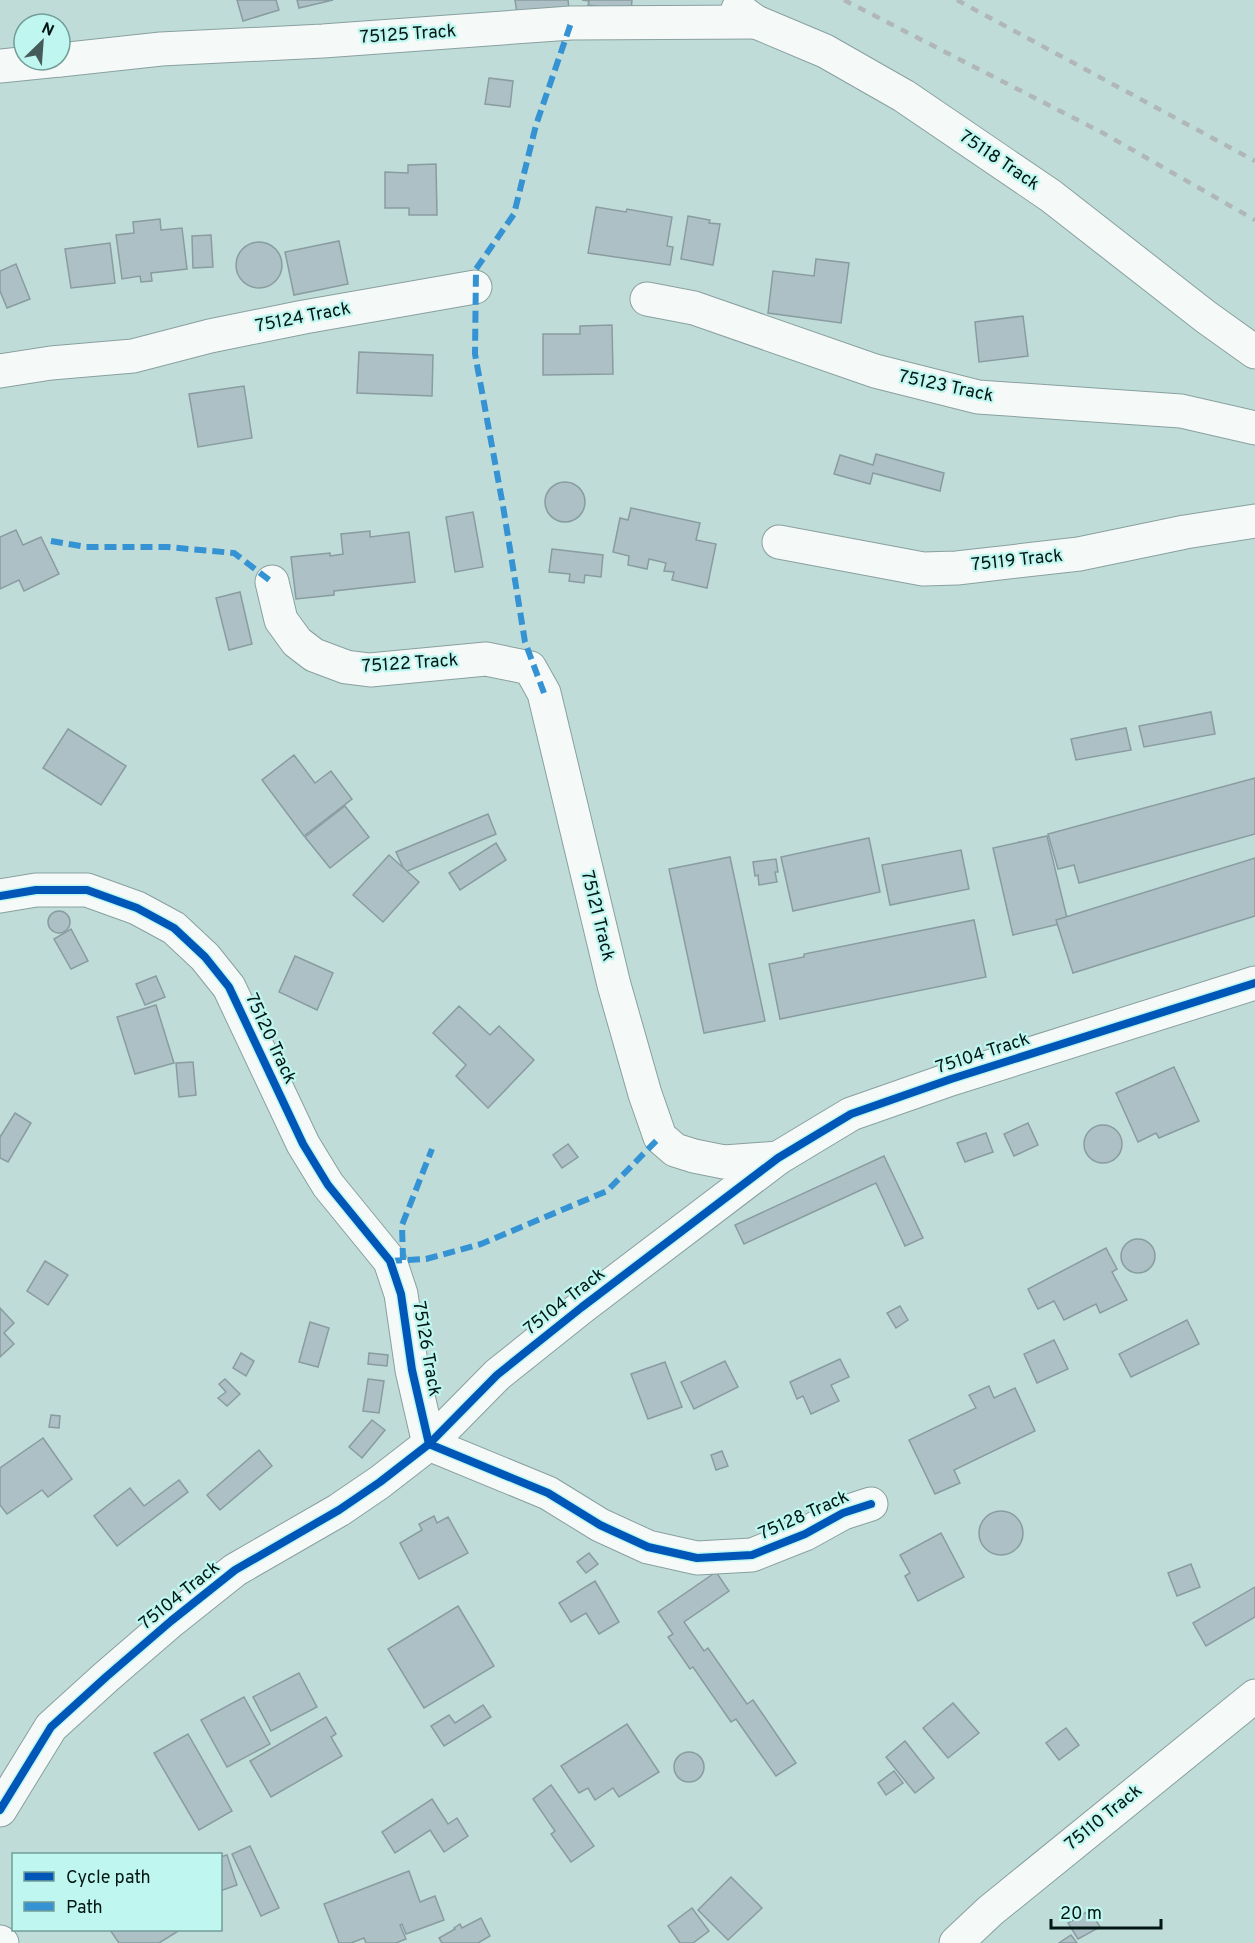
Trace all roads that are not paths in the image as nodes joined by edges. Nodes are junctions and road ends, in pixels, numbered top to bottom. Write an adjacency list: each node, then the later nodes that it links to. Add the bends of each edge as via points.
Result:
1 (725, 0): 2 (street, 75118 Track)
2 (756, 22): 3 (street, 75125 Track, via 571,23 161,49); 6 (street, 75118 Track, via 825,51 904,96 1051,196)
3 (72, 59)
4 (476, 287): 7 (street, 75124 Track, via 304,317 133,356)
5 (646, 299): 8 (street, 75123 Track, via 694,308 875,371 978,397 1181,411)
6 (1255, 352)
7 (0, 372)
8 (1255, 428)
9 (1255, 521): 10 (street, 75119 Track, via 1079,554 957,568 912,567)
10 (779, 542)
11 (272, 582): 12 (street, 75122 Track, via 281,620 297,642 314,655 346,667 370,670 486,659 530,668)
12 (544, 693): 15 (street, 75121 Track, via 614,985 660,1137 675,1150 724,1162)
13 (0, 896): 16 (street, 75120 Track, via 36,890 87,890 138,908 174,928 205,957 229,987 303,1144 328,1185)
14 (1255, 983): 15 (street, 75104 Track, via 851,1114)
15 (778, 1158): 17 (street, 75104 Track, via 497,1375)
16 (390, 1261): 17 (street, 75126 Track, via 402,1294 412,1370)
17 (429, 1444): 18 (street, 75128 Track, via 548,1493 600,1525 648,1547 697,1558 752,1555); 20 (street, 75104 Track, via 339,1510 235,1570 114,1670 51,1728)
18 (871, 1504)
19 (1255, 1696): 21 (street, 75110 Track)
20 (0, 1810)
21 (956, 1943)

